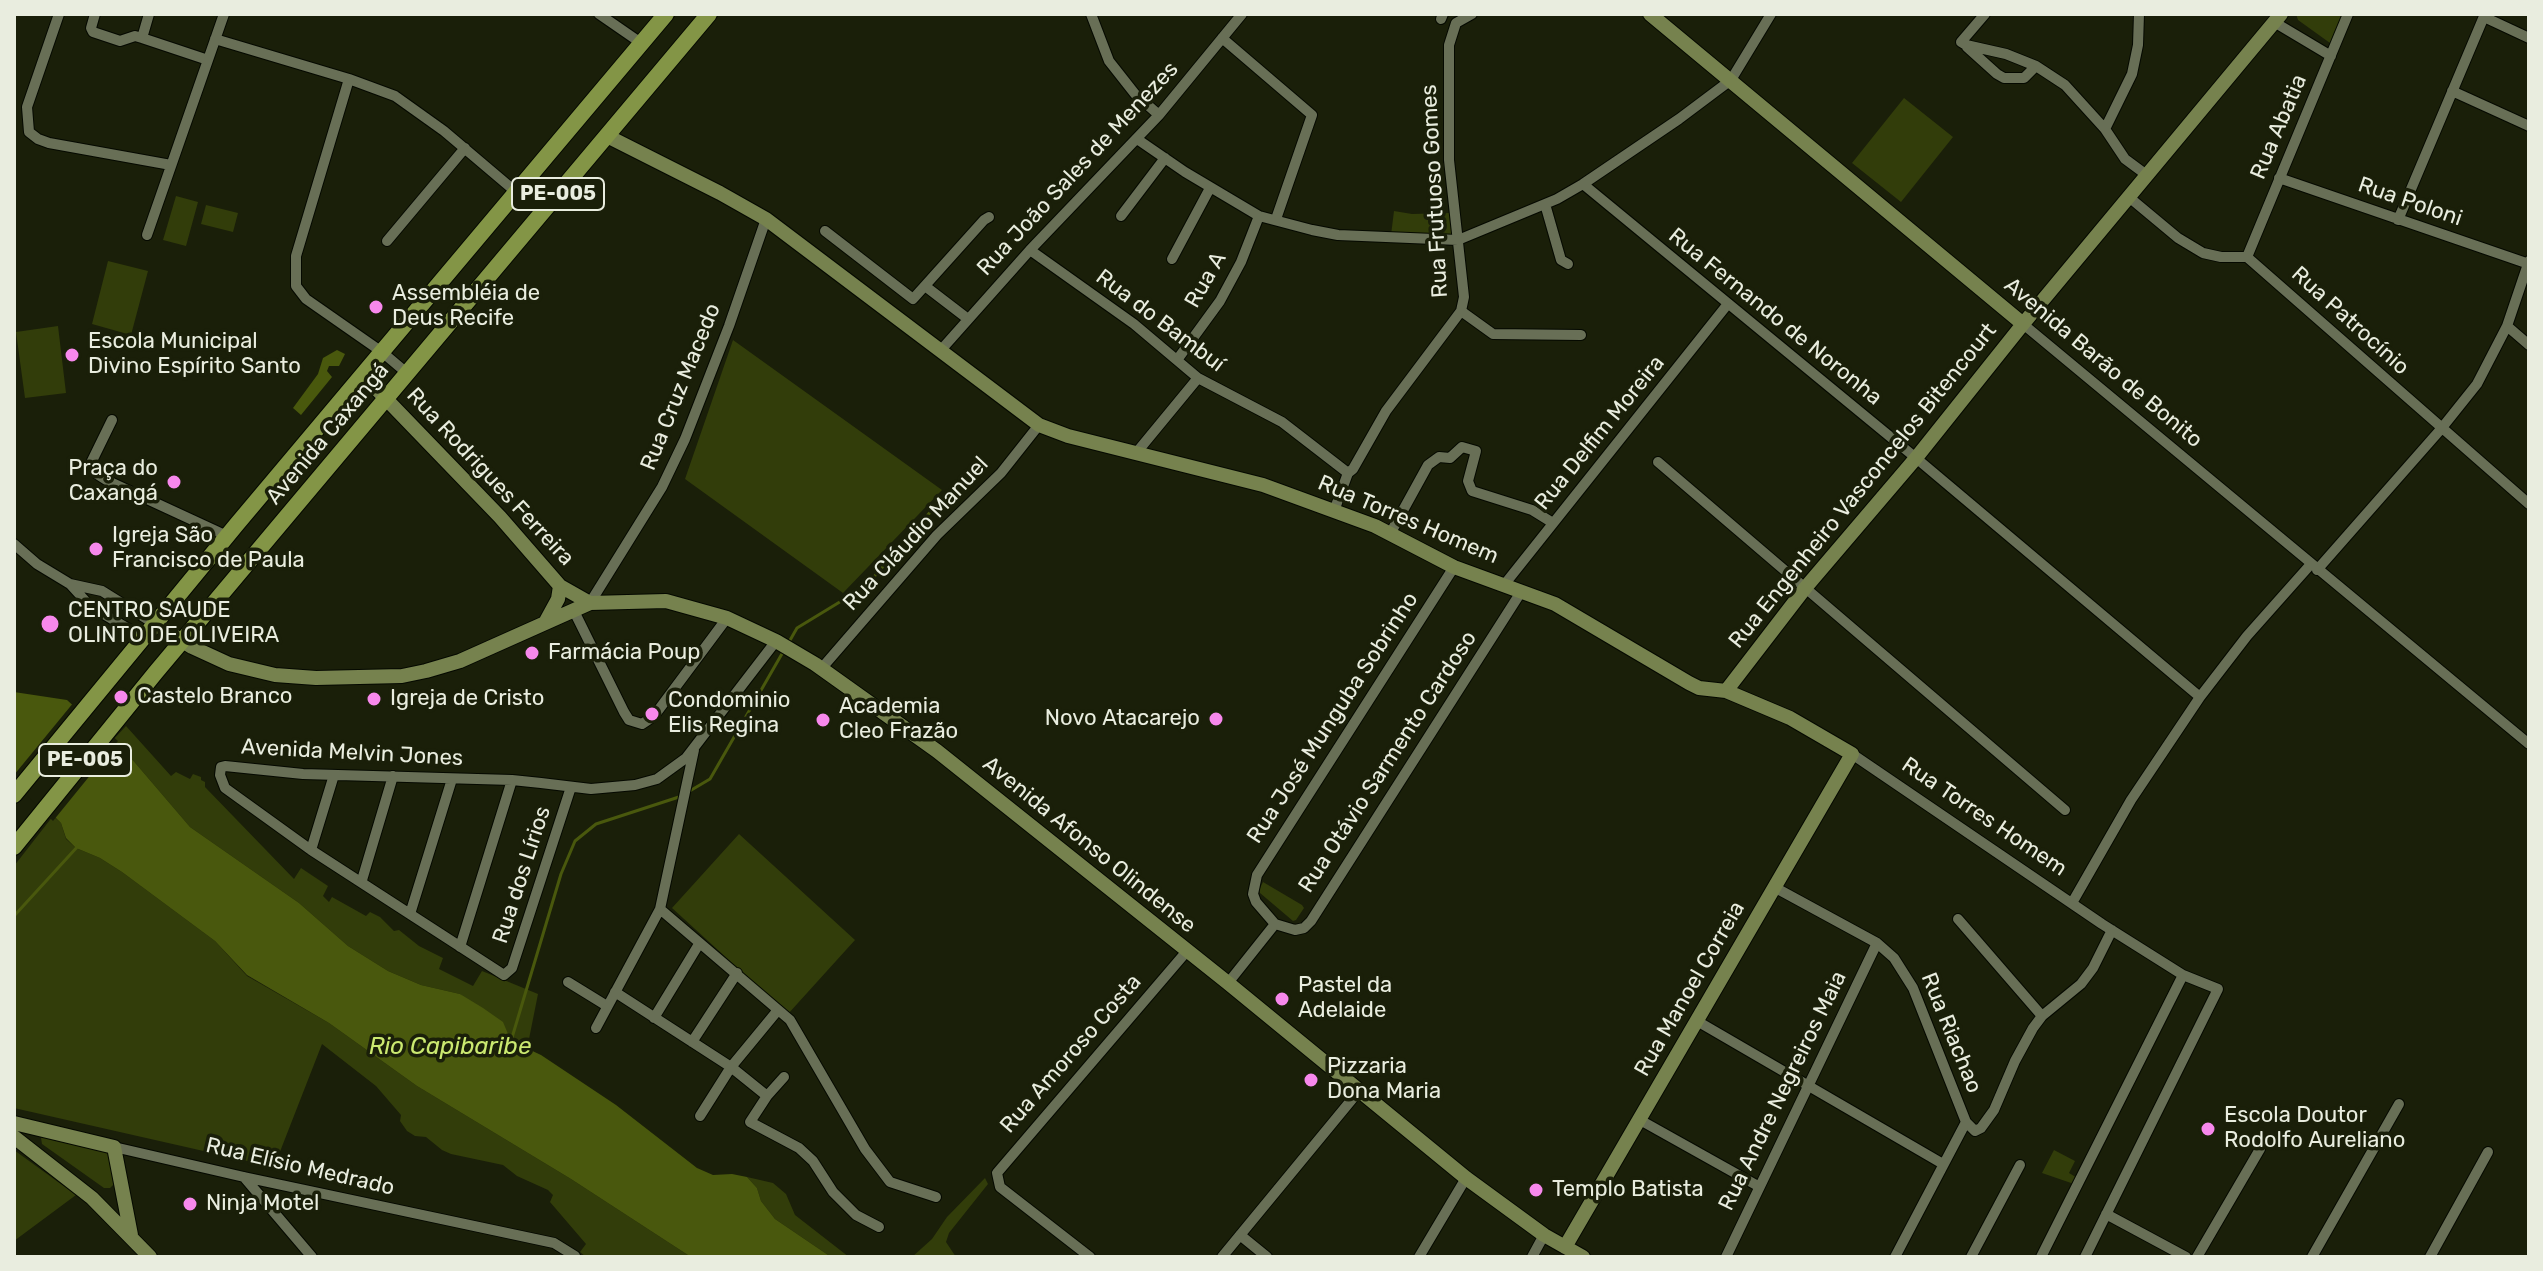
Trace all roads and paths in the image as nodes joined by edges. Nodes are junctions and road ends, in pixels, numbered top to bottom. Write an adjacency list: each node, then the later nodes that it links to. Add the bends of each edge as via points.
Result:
1 (59, 14): 37 (street, via 27,107 29,132 49,143)
2 (95, 14): 18 (street, via 93,32 120,41)
3 (149, 14): 18 (street)
4 (224, 14): 21 (street)
5 (599, 14): 22 (street)
6 (666, 14): 22 (main road, Avenida Caxangá / PE-005)
7 (709, 14): 33 (main road, Avenida Caxangá / PE-005)
8 (1091, 14): 30 (street, via 1109,61)
9 (1242, 14): 19 (street, Rua João Sales de Menezes)
10 (1472, 14): 53 (street, Rua Frutuoso Gomes, via 1456,23 1449,45 1449,160)
11 (1650, 14): 28 (street, Avenida Barão de Bonito)
12 (1771, 14): 28 (street)
13 (1985, 14): 23 (street)
14 (2139, 14): 32 (street, via 2132,74)
15 (2348, 14): 24 (street, Rua Abatia)
16 (2484, 15): 20 (street); 29 (street)
17 (2277, 18): 24 (street); 38 (street, Rua Engenheiro Vasconcelos Bitencourt)
18 (142, 38): 25 (street)
19 (1222, 38): 30 (street, Rua João Sales de Menezes); 49 (street, via 1312,115)
20 (2529, 38)
21 (215, 39): 25 (street); 27 (street)
22 (641, 43): 42 (main road, Avenida Caxangá / PE-005)
23 (1964, 43): 26 (street); 26 (street, via 2004,78 2024,78)
24 (2331, 56): 39 (street, Rua Abatia)
25 (208, 60): 37 (street)
26 (2036, 66): 32 (street, via 2065,85)
27 (349, 79): 35 (street, via 395,96); 69 (street, via 296,256 296,286 306,299)
28 (1731, 80): 40 (street); 64 (street, Avenida Barão de Bonito)
29 (2452, 91): 31 (street); 50 (street)
30 (1159, 115): 34 (street, Rua João Sales de Menezes)
31 (2529, 126)
32 (2105, 129): 38 (street, via 2125,159)
33 (607, 136): 48 (street, Rua Torres Homem); 71 (main road, Avenida Caxangá / PE-005)
34 (1137, 139): 36 (street); 55 (street, Rua João Sales de Menezes)
35 (465, 148): 42 (street); 54 (street)
36 (1165, 158): 41 (street); 45 (street)
37 (171, 165): 52 (street)
38 (2148, 176): 43 (street, Rua Engenheiro Vasconcelos Bitencourt)
39 (2279, 178): 50 (street, Rua Poloni); 56 (street, Rua Abatia)
40 (1583, 184): 44 (street); 61 (street, Rua Fernando de Noronha)
41 (1210, 188): 46 (street); 57 (street)
42 (516, 192): 69 (main road, Avenida Caxangá / PE-005)
43 (2130, 198): 56 (street, via 2203,253); 64 (street, Rua Engenheiro Vasconcelos Bitencourt)
44 (1545, 204): 53 (street); 59 (street, via 1561,260)
45 (1121, 216)
46 (1259, 216): 49 (street); 70 (street, Rua A, via 1220,301)
47 (989, 217): 60 (street)
48 (766, 219): 68 (street, Rua Torres Homem); 95 (street, Rua Cruz Macedo, via 685,439 662,487)
49 (1276, 219): 53 (street, via 1338,235)
50 (2398, 220): 58 (street, Rua Poloni)
51 (825, 231): 60 (street, via 913,299)
52 (147, 235)
53 (1458, 240): 62 (street, Rua Frutuoso Gomes)
54 (387, 241)
55 (1030, 250): 63 (street, Rua João Sales de Menezes); 70 (street, Rua do Bambuí)
56 (2247, 257): 77 (street, Rua Patrocínio)
57 (1172, 259)
58 (2529, 263): 65 (street)
59 (1568, 264)
60 (925, 286): 63 (street)
61 (1727, 305): 79 (street, Rua Fernando de Noronha); 84 (street, Rua Delfim Moreira)
62 (1461, 311): 66 (street, via 1493,334); 81 (street, Rua Frutuoso Gomes, via 1386,411)
63 (968, 319): 68 (street, Rua João Sales de Menezes)
64 (2023, 324): 79 (street, Rua Engenheiro Vasconcelos Bitencourt); 89 (street, Avenida Barão de Bonito)
65 (2507, 326): 67 (street); 77 (street, via 2477,384)
66 (1581, 335)
67 (2529, 345)
68 (941, 350): 76 (street, Rua Torres Homem)
69 (382, 352): 71 (street); 72 (main road, Avenida Caxangá / PE-005)
70 (1177, 360): 73 (street, Rua do Bambuí)
71 (408, 374): 74 (main road, Avenida Caxangá / PE-005)
72 (363, 375): 74 (street, Rua Rodrigues Ferreira); 86 (main road, Avenida Caxangá / PE-005)
73 (1198, 378): 78 (street); 81 (street, Rua do Bambuí, via 1282,422)
74 (387, 398): 92 (street, Rua Rodrigues Ferreira); 100 (main road, Avenida Caxangá / PE-005)
75 (112, 420): 86 (street, via 90,465 97,474)
76 (1039, 425): 78 (street, Rua Torres Homem); 103 (street, Rua Cláudio Manuel)
77 (2441, 429): 82 (street, Rua Patrocínio); 89 (street)
78 (1137, 452): 83 (street, Rua Torres Homem, via 1263,485)
79 (1916, 458): 93 (street, Rua Engenheiro Vasconcelos Bitencourt); 105 (street, Rua Fernando de Noronha)
80 (1658, 462): 93 (street)
81 (1348, 473): 83 (street, Rua Frutuoso Gomes)
82 (2529, 504)
83 (1334, 511): 85 (street, Rua Torres Homem)
84 (1553, 523): 85 (street, via 1532,510 1472,491 1468,481 1476,451 1462,447 1450,458 1439,457 1428,465); 91 (street, Rua Delfim Moreira)
85 (1390, 534): 88 (street, Rua Torres Homem)
86 (227, 536): 99 (main road, Avenida Caxangá / PE-005)
87 (14, 544): 90 (street)
88 (1454, 567): 91 (street, Rua Torres Homem); 124 (street, Rua José Munguba Sobrinho, via 1257,875 1253,894)
89 (2314, 567): 105 (street, via 2247,636); 106 (street, Avenida Barão de Bonito)
90 (70, 584): 99 (street, via 102,591); 101 (street)
91 (1504, 585): 94 (street, Rua Torres Homem)
92 (560, 586): 95 (street, Rua Rodrigues Ferreira); 98 (street)
93 (1806, 587): 104 (street, Rua Engenheiro Vasconcelos Bitencourt); 115 (street)
94 (1521, 592): 104 (street, Rua Torres Homem, via 1555,604 1699,688); 124 (street, Rua Otávio Sarmento Cardoso, via 1311,921 1295,930)
95 (590, 603): 96 (street, Avenida Afonso Olindense); 97 (street, Avenida Afonso Olindense, via 666,601)
96 (573, 609): 97 (street, via 624,712 642,724 654,716); 98 (street, Avenida Afonso Olindense)
97 (727, 618): 102 (street, Avenida Afonso Olindense)
98 (545, 622): 100 (street, Avenida Afonso Olindense, via 460,661 402,676 275,675 229,664)
99 (155, 624): 100 (street, Avenida Afonso Olindense); 101 (main road, Avenida Caxangá / PE-005)
100 (182, 642): 116 (main road, Avenida Caxangá / PE-005)
101 (139, 644): 114 (main road, Avenida Caxangá / PE-005)
102 (783, 645): 103 (street, Avenida Afonso Olindense); 107 (street, Avenida Melvin Jones)
103 (821, 669): 129 (street, Avenida Afonso Olindense, via 937,751)
104 (1726, 691): 108 (street, Rua Torres Homem, via 1790,718)
105 (2200, 697): 120 (street, via 2131,800)
106 (2529, 744)
107 (694, 748): 113 (street, Avenida Melvin Jones, via 657,779 611,789); 121 (street)
108 (1852, 754): 119 (street, Rua Manoel Correia); 120 (street, Rua Torres Homem)
109 (334, 775): 110 (street, Avenida Melvin Jones); 117 (street); 117 (street, Avenida Melvin Jones, via 221,768 225,788)
110 (393, 776): 111 (street, Avenida Melvin Jones); 118 (street)
111 (452, 779): 112 (street, Avenida Melvin Jones); 122 (street)
112 (512, 780): 113 (street, Avenida Melvin Jones); 128 (street)
113 (571, 787): 131 (street, Rua dos Lírios)
114 (14, 795)
115 (2065, 810)
116 (14, 847)
117 (311, 850): 118 (street, Avenida Melvin Jones)
118 (362, 880): 122 (street, Avenida Melvin Jones)
119 (1774, 887): 126 (street, Rua Riachao); 140 (street, Rua Manoel Correia)
120 (2072, 903): 125 (street, Rua Torres Homem)
121 (660, 909): 127 (street); 135 (street)
122 (410, 914): 128 (street, Avenida Melvin Jones)
123 (1958, 919): 138 (street)
124 (1275, 924): 134 (street)
125 (2107, 927): 132 (street, Rua Torres Homem); 138 (street, via 2093,968)
126 (1877, 943): 145 (street, Rua Andre Negreiros Maia); 151 (street, Rua Riachao, via 1903,968 1913,988)
127 (699, 944): 130 (street); 139 (street)
128 (460, 947): 131 (street, Avenida Melvin Jones)
129 (1187, 951): 134 (street, Avenida Afonso Olindense); 176 (street, Rua Amoroso Costa, via 1000,1167 996,1178 1000,1187)
130 (737, 973): 137 (street); 142 (street)
131 (508, 974)
132 (2183, 975): 165 (street, Rua Torres Homem, via 2218,989); 185 (street)
133 (568, 982): 136 (street)
134 (1228, 983): 146 (street, Avenida Afonso Olindense)
135 (615, 992): 136 (street); 139 (street)
136 (607, 1006): 141 (street)
137 (778, 1010): 143 (street); 163 (street, via 790,1020 890,1182)
138 (2042, 1016): 151 (street, via 1986,1122 1975,1131)
139 (654, 1018): 142 (street)
140 (1697, 1021): 145 (street); 150 (street, Rua Manoel Correia)
141 (596, 1028)
142 (692, 1042): 143 (street)
143 (731, 1067): 147 (street); 149 (street)
144 (784, 1077): 147 (street)
145 (1808, 1084): 157 (street); 162 (street, Rua Andre Negreiros Maia)
146 (1358, 1092): 160 (street, Avenida Afonso Olindense); 168 (street)
147 (767, 1096): 166 (street, via 750,1122 799,1148 856,1215)
148 (2399, 1104): 189 (street)
149 (700, 1116)
150 (1640, 1120): 162 (street); 171 (street, Rua Manoel Correia)
151 (1966, 1122): 157 (street)
152 (14, 1123): 154 (street, Rua Elísio Medrado)
153 (14, 1137): 164 (street)
154 (114, 1147): 159 (street, Rua Elísio Medrado); 161 (street)
155 (2260, 1149): 188 (street)
156 (2488, 1152): 190 (street)
157 (1943, 1164): 183 (street)
158 (2020, 1165): 184 (street)
159 (244, 1177): 170 (street, Rua Elísio Medrado); 173 (street)
160 (1466, 1178): 169 (street, Avenida Afonso Olindense); 179 (street)
161 (120, 1184): 164 (street, via 108,1197); 167 (street)
162 (1758, 1186): 182 (street, Rua Andre Negreiros Maia)
163 (936, 1197)
164 (92, 1198): 167 (street)
165 (2106, 1214): 186 (street); 187 (street)
166 (879, 1227)
167 (131, 1235): 172 (street)
168 (1240, 1235): 177 (street); 178 (street)
169 (1544, 1235): 171 (street, Avenida Afonso Olindense); 180 (street)
170 (541, 1242): 174 (street); 175 (street, Rua Elísio Medrado, via 554,1243)
171 (1565, 1247): 181 (street, Avenida Afonso Olindense)
172 (150, 1257)
173 (312, 1257)
174 (542, 1257)
175 (575, 1257)
176 (1090, 1257)
177 (1222, 1257)
178 (1267, 1257)
179 (1419, 1257)
180 (1532, 1257)
181 (1583, 1257)
182 (1726, 1257)
183 (1895, 1257)
184 (1971, 1257)
185 (2041, 1257)
186 (2085, 1257)
187 (2186, 1257)
188 (2197, 1257)
189 (2312, 1257)
190 (2430, 1257)

